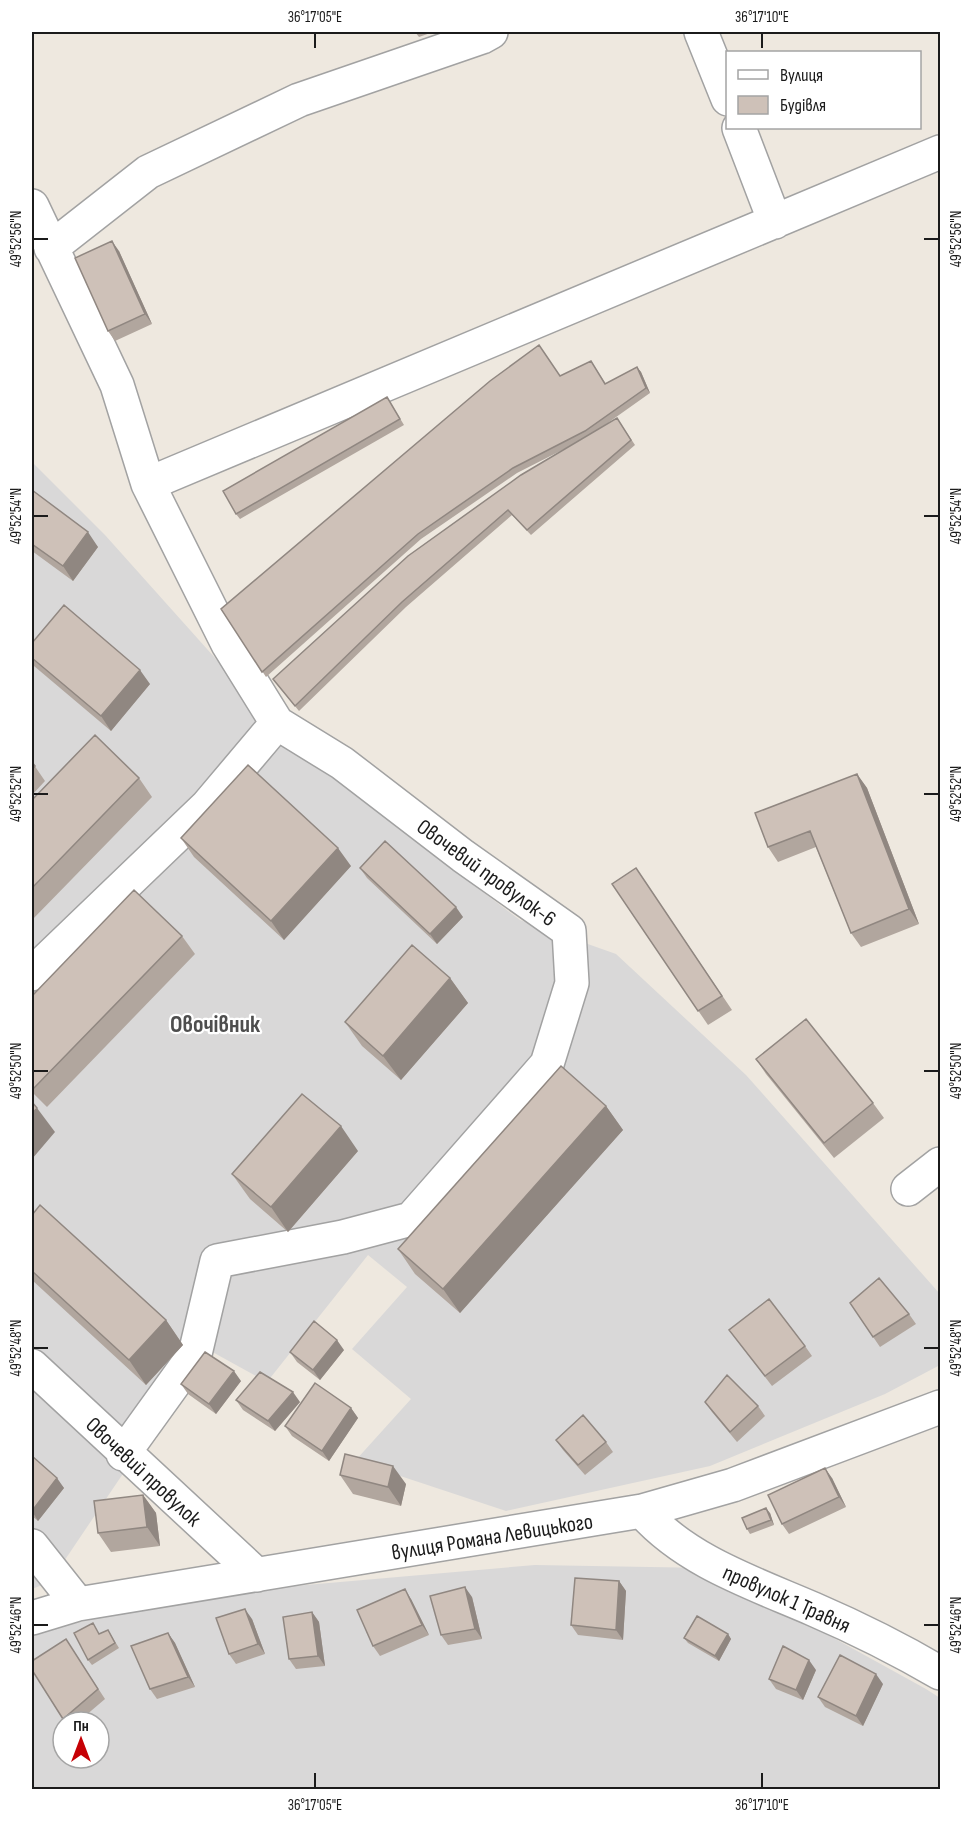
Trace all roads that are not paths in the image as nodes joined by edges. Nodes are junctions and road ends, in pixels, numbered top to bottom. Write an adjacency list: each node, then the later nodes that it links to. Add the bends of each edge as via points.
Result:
1 (701, 32): 3 (street)
2 (486, 34): 8 (street, via 299,100 148,172)
3 (726, 94)
4 (738, 129): 7 (street)
5 (940, 152): 7 (street)
6 (32, 206): 8 (street)
7 (775, 222): 9 (street)
8 (51, 248): 9 (street, via 117,385)
9 (148, 484): 10 (street, via 228,644)
10 (278, 723): 11 (street, via 207,806); 16 (street, Овочевий провулок-6, via 342,763 569,931 572,983 547,1064 411,1220 217,1261 195,1354)
11 (32, 974)
12 (940, 1164): 13 (street)
13 (908, 1189)
14 (32, 1366): 16 (street, Овочевий провулок)
15 (940, 1407): 17 (street, вулиця Романа Левицького, via 733,1485)
16 (123, 1454): 19 (street, Овочевий провулок)
17 (642, 1511): 19 (street, вулиця Романа Левицького); 22 (street, провулок 1 Травня, via 665,1534 707,1561 866,1633)
18 (32, 1546): 20 (street)
19 (257, 1575): 20 (street, вулиця Романа Левицького)
20 (78, 1604): 21 (street, вулиця Романа Левицького)
21 (32, 1618)
22 (940, 1673)

